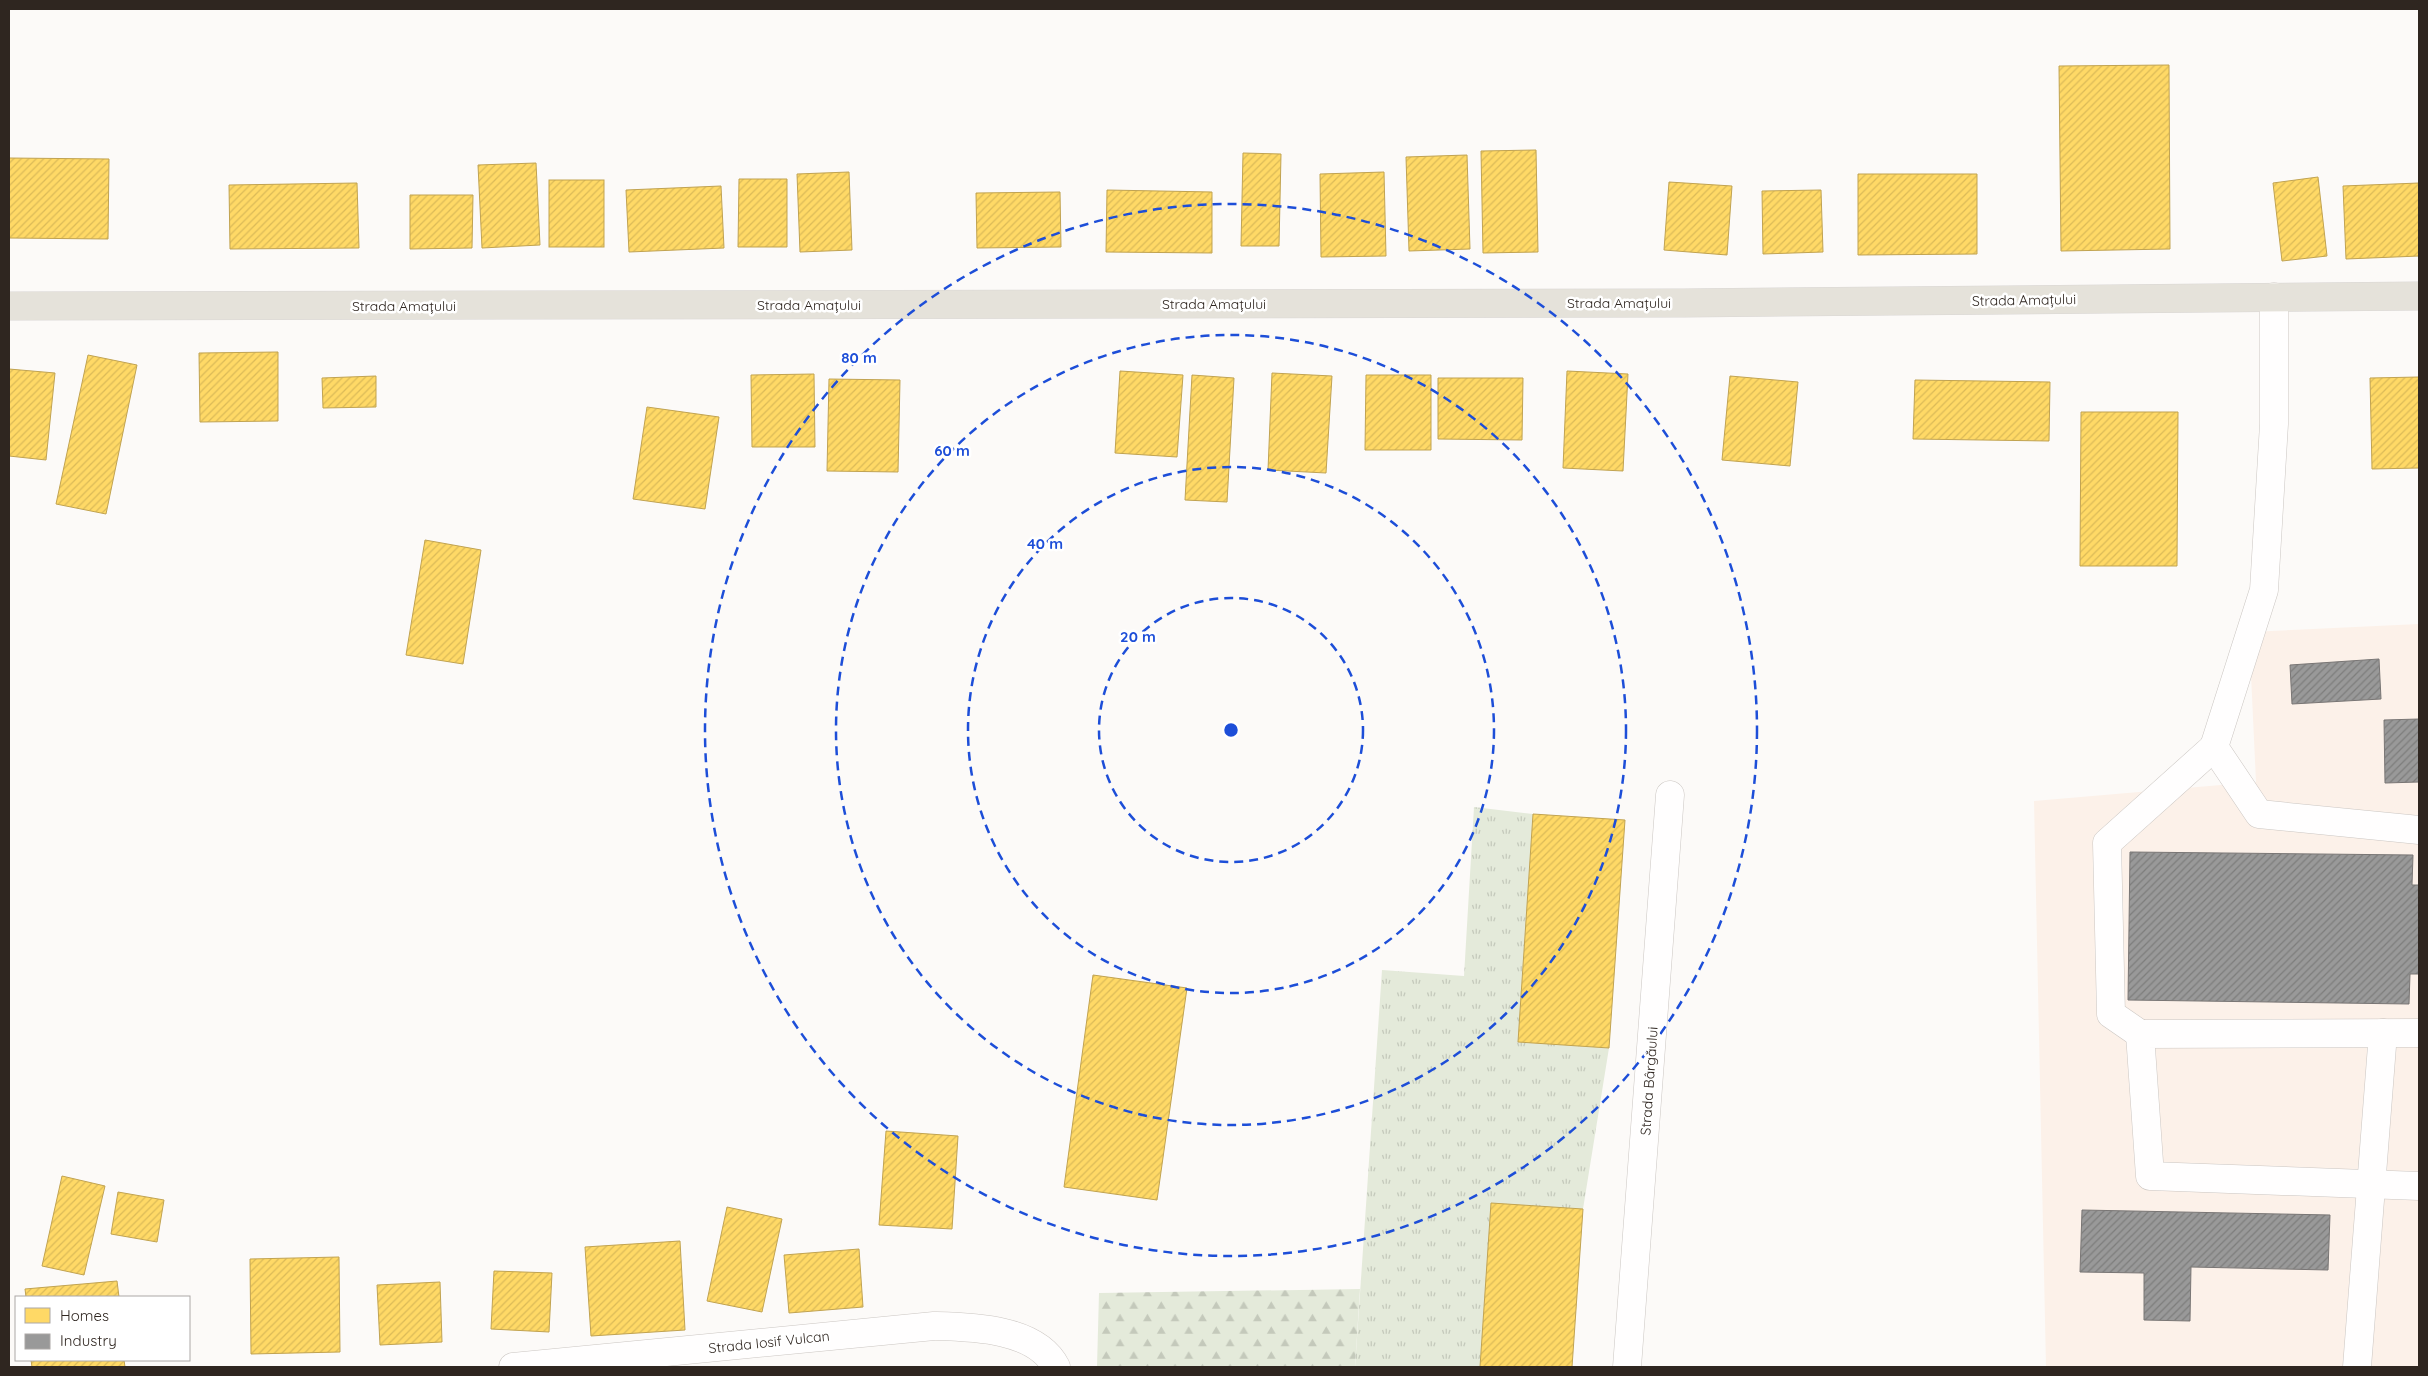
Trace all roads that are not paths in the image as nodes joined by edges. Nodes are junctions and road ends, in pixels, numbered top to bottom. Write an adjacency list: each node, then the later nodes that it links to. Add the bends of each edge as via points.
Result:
1 (2419, 296): 2 (main road, Strada Amațului)
2 (2274, 297): 3 (main road, Strada Amațului, via 1683,303); 4 (street, via 2274,424 2264,590)
3 (9, 306)
4 (2214, 747): 6 (street, via 2259,814); 9 (street, via 2107,843 2111,1014)
5 (1670, 794): 14 (street, Strada Bârgăului)
6 (2419, 830)
7 (2382, 1033): 8 (street); 9 (street); 10 (street)
8 (2419, 1033)
9 (2140, 1034): 10 (street, via 2150,1176)
10 (2370, 1184): 11 (street); 15 (street)
11 (2419, 1186)
12 (513, 1367): 13 (street, Strada Iosif Vulcan, via 934,1326 979,1328 1024,1338 1052,1359)
13 (1056, 1367)
14 (1627, 1367)
15 (2357, 1367)

